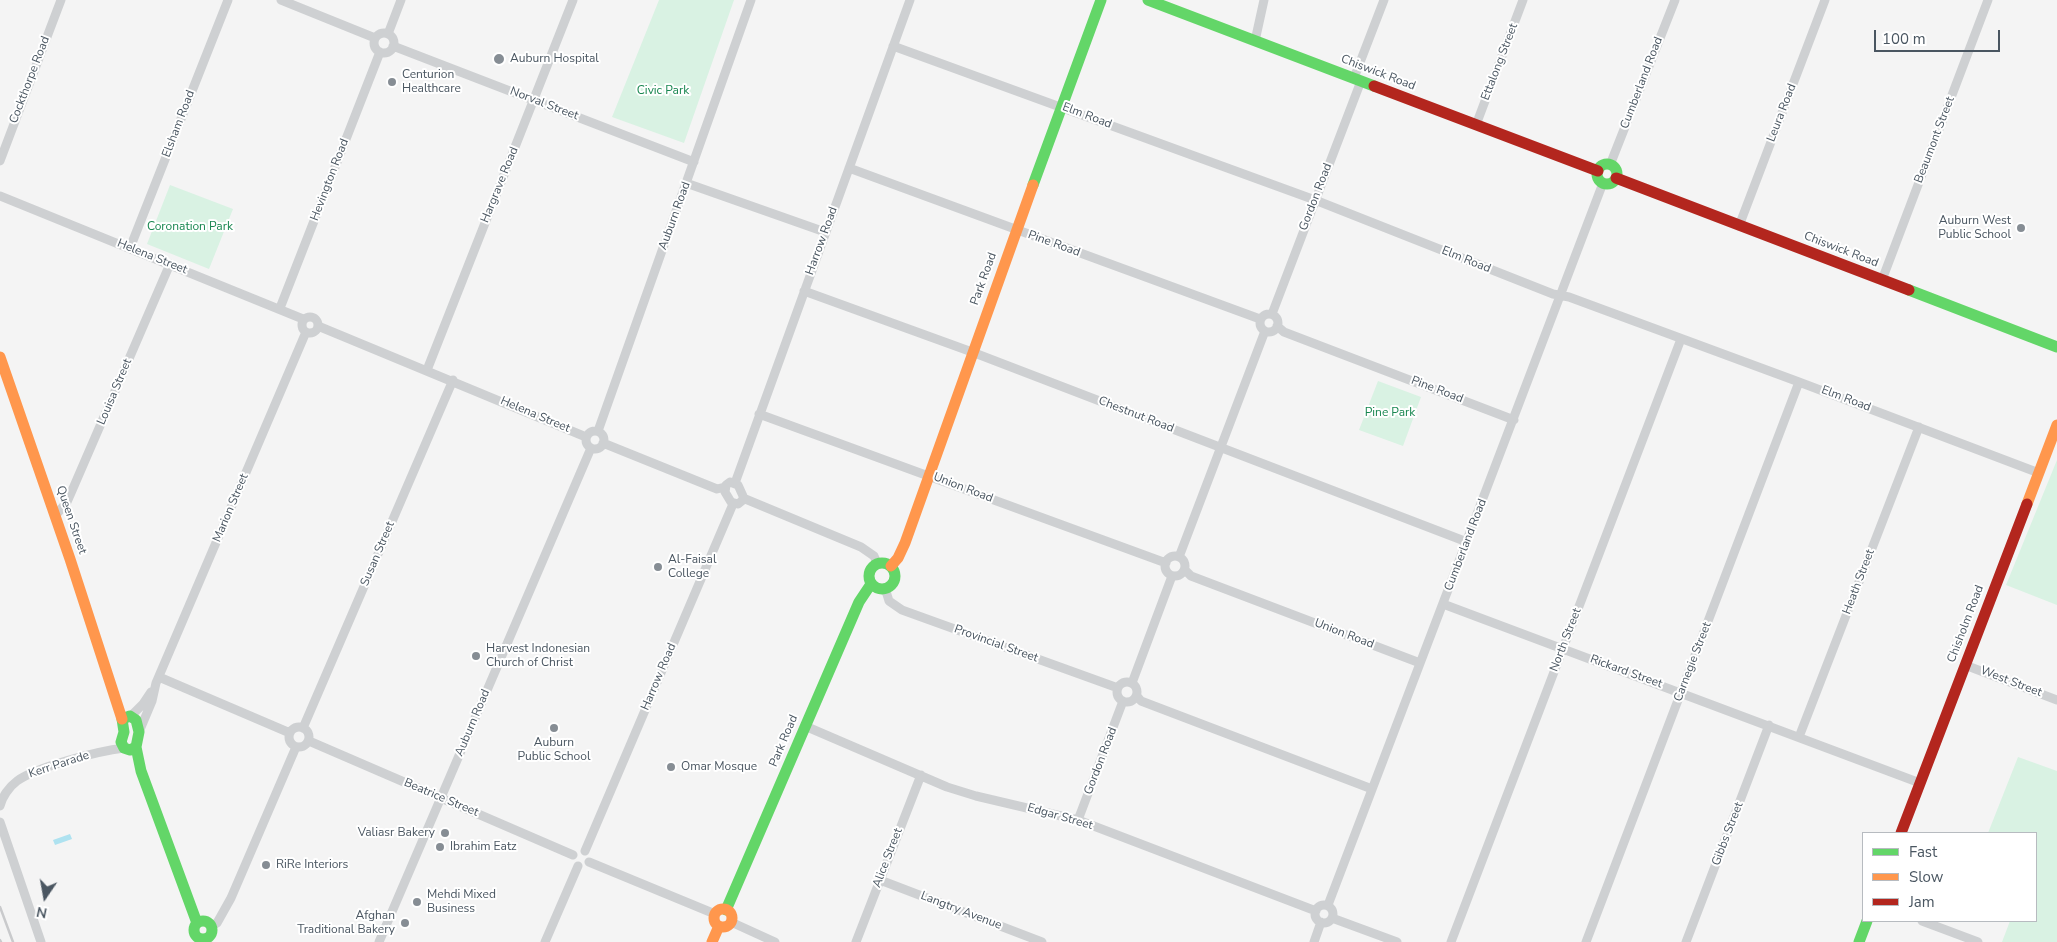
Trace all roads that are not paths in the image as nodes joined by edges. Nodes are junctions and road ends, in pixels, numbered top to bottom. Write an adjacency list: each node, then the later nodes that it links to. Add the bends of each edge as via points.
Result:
1 (61, 0): 26 (street, Cockthorpe Road)
2 (228, 0): 39 (street, Elsham Road)
3 (281, 0): 17 (street)
4 (401, 0): 16 (street)
5 (573, 0): 23 (street, Hargrave Road)
6 (751, 0): 27 (street, Auburn Road)
7 (910, 0): 20 (street, Harrow Road)
8 (1101, 0): 24 (street, Park Road)
9 (1148, 0): 18 (street, Chiswick Road)
10 (1264, 0): 18 (street)
11 (1384, 0): 22 (street, Gordon Road)
12 (1524, 0): 25 (street, Ettalong Street)
13 (1675, 0): 28 (street, Cumberland Road)
14 (1825, 0): 36 (street, Leura Road)
15 (1988, 0): 41 (street, Beaumont Street)
16 (388, 34): 17 (street, via 379,34); 19 (street, via 392,37)
17 (375, 38): 21 (street, via 375,46)
18 (1255, 41): 22 (street, Chiswick Road)
19 (393, 46): 21 (street, via 387,52); 23 (street, Norval Street)
20 (893, 46): 24 (street, Elm Road); 29 (street, Harrow Road)
21 (380, 52): 44 (street, Hevington Road)
22 (1357, 79): 25 (street, Chiswick Road); 35 (street, Gordon Road)
23 (533, 100): 27 (street, Norval Street); 56 (street, Hargrave Road)
24 (1062, 107): 35 (street, Elm Road); 37 (street, Park Road)
25 (1476, 125): 30 (street, Chiswick Road)
26 (0, 161)
27 (694, 162): 32 (street, Auburn Road)
28 (1610, 165): 30 (street, via 1601,166); 31 (street, via 1616,172)
29 (849, 168): 37 (street, Pine Road); 38 (street, Harrow Road)
30 (1598, 171): 33 (street, via 1597,177)
31 (1616, 178): 33 (street, via 1609,184); 36 (street, Chiswick Road)
32 (686, 183): 38 (street); 63 (street, Auburn Road)
33 (1603, 184): 43 (street, Cumberland Road)
34 (0, 196): 39 (street, Helena Street)
35 (1315, 200): 43 (street, Elm Road); 45 (street, Gordon Road)
36 (1739, 226): 41 (street, Chiswick Road)
37 (1017, 230): 47 (street, Pine Road); 54 (street, Park Road)
38 (825, 232): 42 (street, Harrow Road)
39 (130, 248): 40 (street, Helena Street)
40 (170, 264): 44 (street, Helena Street); 74 (street, Louisa Street, via 67,502)
41 (1882, 280): 53 (street, Chiswick Road)
42 (804, 291): 54 (street, Chestnut Road); 59 (street, Harrow Road)
43 (1561, 296): 52 (street, Elm Road); 60 (street, Cumberland Road)
44 (280, 308): 46 (street, Helena Street)
45 (1272, 314): 47 (street); 49 (street, via 1277,319)
46 (304, 319): 48 (street, via 313,317); 51 (street, via 302,326)
47 (1260, 319): 50 (street, via 1260,327)
48 (318, 326): 51 (street, via 314,332); 56 (street, Helena Street)
49 (1277, 326): 50 (street, via 1272,331); 60 (street, Pine Road, via 1284,332)
50 (1265, 331): 66 (street)
51 (306, 332): 88 (street, Marion Street)
52 (1681, 339): 58 (street, Elm Road); 85 (street, North Street)
53 (2057, 347)
54 (972, 352): 66 (street, Chestnut Road); 69 (street, Park Road)
55 (0, 357): 74 (street, Queen Street)
56 (427, 370): 57 (street, Helena Street)
57 (453, 380): 64 (street, Helena Street); 98 (street, Susan Street)
58 (1800, 382): 62 (street, Elm Road); 91 (street, Carnegie Street)
59 (759, 414): 69 (street, Union Road); 70 (street, Harrow Road)
60 (1514, 420): 75 (street, Cumberland Road)
61 (2057, 425): 68 (street, Chisholm Road)
62 (1919, 427): 68 (street, Elm Road); 101 (street, Heath Street)
63 (598, 431): 64 (street, via 592,431); 65 (street, via 603,435)
64 (586, 437): 67 (street)
65 (604, 444): 67 (street, via 600,448); 71 (street, via 718,489)
66 (1221, 446): 75 (street, Chestnut Road); 76 (street)
67 (591, 448): 108 (street, Auburn Road)
68 (2039, 473): 87 (street, Chisholm Road)
69 (928, 475): 78 (street, Union Road); 79 (street, Park Road, via 905,544)
70 (735, 482): 71 (street, via 729,482); 72 (street)
71 (725, 487): 73 (street)
72 (743, 498): 73 (street, via 740,504); 77 (street, via 861,547 874,556)
73 (733, 504): 113 (street, Harrow Road)
74 (55, 516): 95 (street, Queen Street, via 115,693)
75 (1467, 542): 84 (street, Cumberland Road)
76 (1179, 557): 78 (street, via 1172,556); 80 (street, via 1184,561)
77 (877, 563): 79 (street); 82 (street, via 868,573)
78 (1166, 563): 81 (street, via 1167,572)
79 (891, 566): 83 (street, via 895,574 893,583)
80 (1185, 570): 81 (street, via 1178,576); 86 (street, Union Road, via 1191,576)
81 (1172, 576): 89 (street)
82 (871, 584): 83 (street); 97 (street, Park Road, via 859,602)
83 (885, 588): 90 (street, Provincial Street, via 889,601 902,610)
84 (1443, 604): 85 (street, Rickard Street); 86 (street, Cumberland Road)
85 (1562, 649): 91 (street, Rickard Street); 139 (street, North Street)
86 (1420, 664): 107 (street, Cumberland Road)
87 (1965, 665): 93 (street, West Street); 106 (street, Chisholm Road)
88 (157, 680): 95 (street, Marion Street, via 143,704); 99 (street, Marion Street); 100 (street)
89 (1132, 683): 90 (street, via 1122,683); 92 (street)
90 (1118, 688): 94 (street)
91 (1681, 692): 96 (street, Rickard Street); 140 (street, Carnegie Street)
92 (1137, 696): 94 (street, via 1133,701); 107 (street, via 1142,701)
93 (2057, 700)
94 (1123, 701): 110 (street, Gordon Road)
95 (128, 717): 99 (street, via 138,722); 103 (street, via 124,732)
96 (1769, 725): 101 (street, Rickard Street); 141 (street, Gibbs Street)
97 (805, 726): 105 (street, Edgar Street); 120 (street, Park Road)
98 (303, 728): 100 (street, via 297,727); 102 (street, via 309,735)
99 (139, 732): 103 (street)
100 (290, 733): 104 (street)
101 (1799, 737): 106 (street, Rickard Street)
102 (309, 741): 104 (street, via 302,747); 108 (street, Beatrice Street)
103 (128, 746): 109 (street, Kerr Parade, via 25,776 7,790); 126 (street, via 142,770)
104 (296, 747): 127 (street, via 231,898 217,923)
105 (921, 775): 110 (street, Edgar Street, via 976,796); 117 (street, Alice Street)
106 (1920, 783): 112 (street, Chisholm Road)
107 (1372, 789): 118 (street, Cumberland Road)
108 (440, 798): 114 (street, Beatrice Street); 131 (street, Auburn Road)
109 (0, 806)
110 (1078, 820): 119 (street, Edgar Street)
111 (0, 822): 130 (street)
112 (1903, 832)
113 (585, 851): 114 (street, via 577,851); 115 (street, via 590,857)
114 (573, 855): 116 (street)
115 (589, 862): 116 (street, via 583,867); 120 (street)
116 (578, 866): 132 (street)
117 (880, 880): 135 (street, Alice Street); 136 (street, Langtry Avenue)
118 (1328, 905): 119 (street, via 1320,906); 121 (street, via 1333,912)
119 (1316, 911): 123 (street, via 1316,918)
120 (720, 912): 122 (street, via 730,914); 128 (street, via 714,920)
121 (1332, 918): 123 (street); 138 (street)
122 (731, 922): 128 (street, via 724,927); 134 (street)
123 (1321, 922): 137 (street)
124 (1867, 922): 142 (street)
125 (1925, 922): 143 (street)
126 (197, 923): 127 (street, via 205,921); 129 (street, via 195,935)
127 (211, 926): 129 (street, via 211,934)
128 (719, 926): 133 (street)
129 (204, 941)
130 (41, 942)
131 (379, 942)
132 (545, 942)
133 (712, 942)
134 (775, 942)
135 (856, 942)
136 (1042, 942)
137 (1314, 942)
138 (1397, 942)
139 (1451, 942)
140 (1586, 942)
141 (1686, 942)
142 (1859, 942)
143 (1978, 942)

